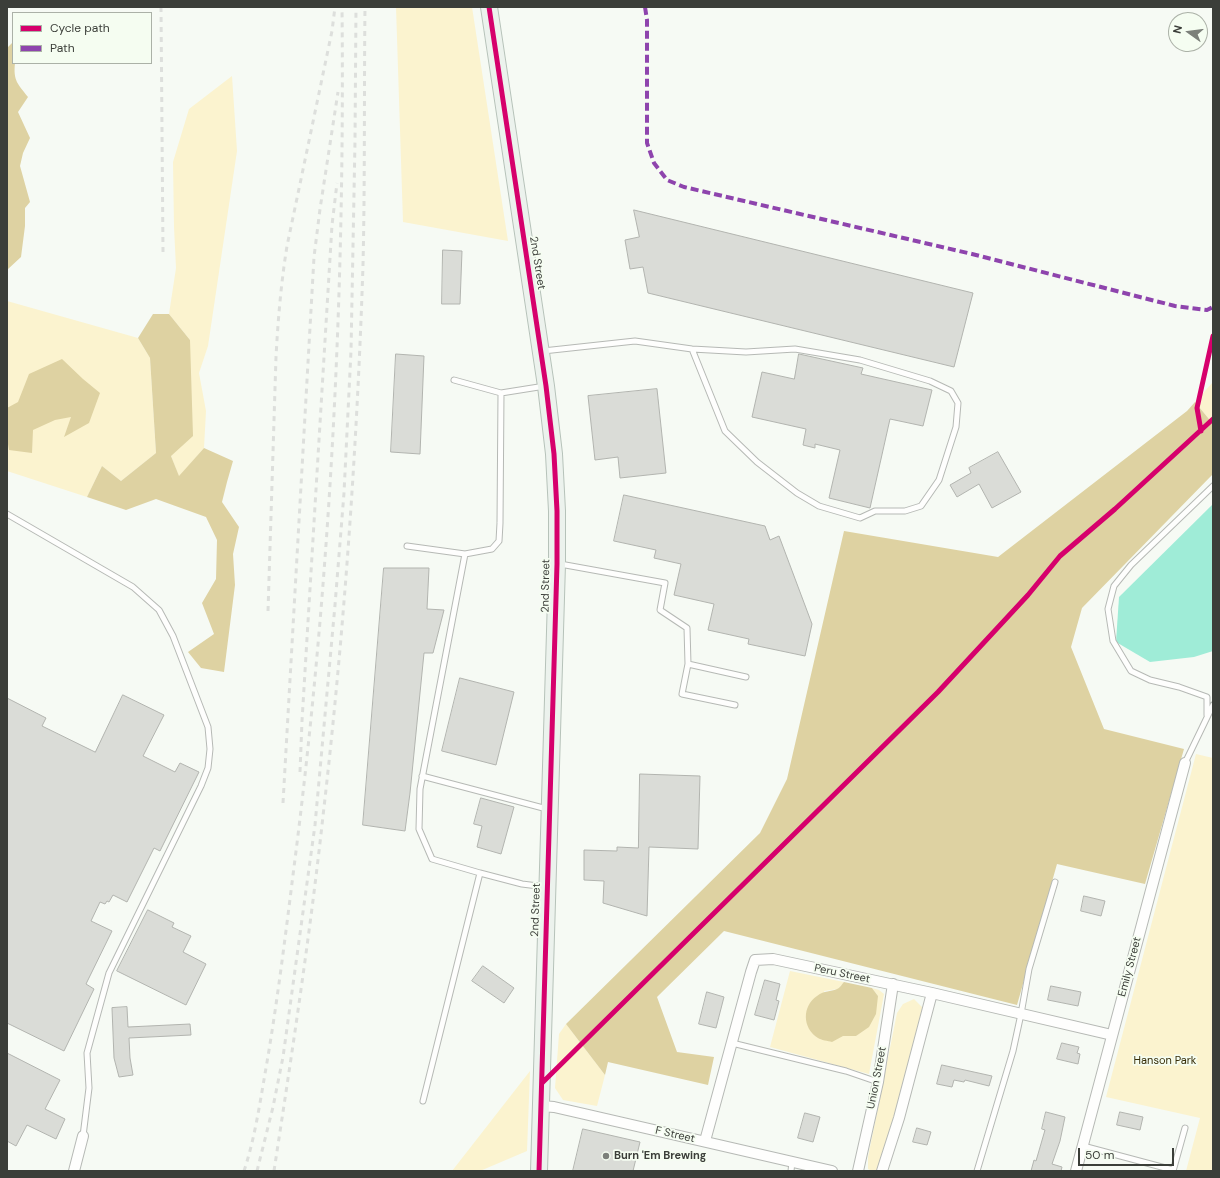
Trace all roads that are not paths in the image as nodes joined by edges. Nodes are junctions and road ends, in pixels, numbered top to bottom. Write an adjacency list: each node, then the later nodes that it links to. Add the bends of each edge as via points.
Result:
1 (489, 7): 3 (main road, 2nd Street)
2 (692, 349): 2 (lane, via 746,352 795,348 860,360 930,381 951,391 958,403 956,427 939,480 921,506 905,511 875,511 860,518 819,506 797,493 757,462 725,431); 3 (lane, via 635,341)
3 (540, 351): 5 (main road, 2nd Street)
4 (454, 380): 6 (lane)
5 (546, 386): 6 (lane); 11 (main road, 2nd Street, via 554,454)
6 (501, 393): 10 (lane, via 499,541 492,549)
7 (1213, 486): 16 (lane, via 1131,565 1114,586 1108,609 1113,641 1131,671 1150,680 1207,697)
8 (7, 514): 32 (lane, via 133,587 158,610 173,636 208,727 208,768 201,786 109,973 87,1053 89,1088)
9 (408, 546): 10 (lane)
10 (465, 554): 18 (lane)
11 (557, 564): 12 (lane, via 665,583 660,610 687,628); 19 (main road, 2nd Street)
12 (688, 664): 13 (lane); 14 (lane, via 682,694)
13 (746, 677)
14 (735, 705)
15 (1213, 706): 16 (lane)
16 (1207, 715): 17 (lane)
17 (1185, 763): 26 (street, Emily Street)
18 (422, 776): 19 (lane); 20 (lane, via 419,829 432,859)
19 (550, 810): 22 (main road, 2nd Street)
20 (480, 873): 22 (lane, via 522,884); 29 (lane)
21 (1055, 882): 25 (lane, via 1029,969)
22 (547, 887): 30 (main road, 2nd Street)
23 (893, 984): 24 (street, Peru Street); 27 (street, Peru Street, via 773,959 755,960); 28 (street, Union Street)
24 (932, 993): 25 (street, Peru Street); 40 (street, via 899,1118)
25 (1022, 1014): 26 (street, Peru Street); 41 (lane)
26 (1112, 1035): 34 (street, Emily Street)
27 (732, 1043): 28 (lane, via 846,1071); 33 (street, Peru Street)
28 (878, 1082): 39 (street, Union Street)
29 (423, 1101)
30 (541, 1106): 33 (street, F Street); 37 (main road, 2nd Street)
31 (1185, 1128): 43 (lane)
32 (83, 1136): 36 (street)
33 (706, 1142): 35 (street, F Street)
34 (1083, 1146): 42 (street, Emily Street); 43 (lane)
35 (792, 1166): 38 (street, F Street)
36 (74, 1171)
37 (539, 1171)
38 (832, 1171)
39 (858, 1171)
40 (882, 1171)
41 (977, 1171)
42 (1076, 1171)
43 (1173, 1171)

